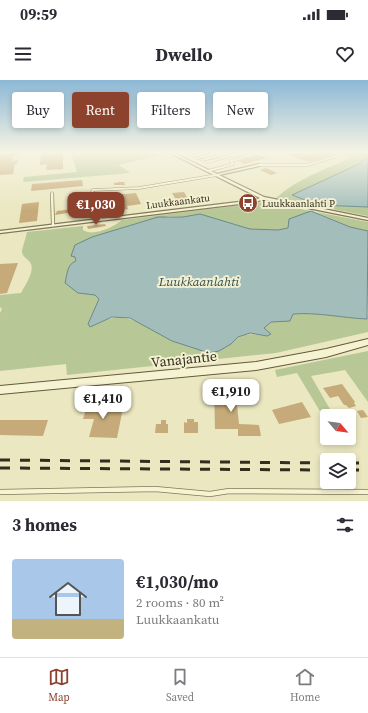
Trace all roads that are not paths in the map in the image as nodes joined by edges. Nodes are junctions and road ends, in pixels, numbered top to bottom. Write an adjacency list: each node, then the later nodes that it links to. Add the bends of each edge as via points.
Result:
1 (209, 172): 3 (street)
2 (233, 172): 3 (street)
3 (217, 176): 5 (street); 7 (lane, via 139,188 93,190)
4 (52, 192): 8 (lane)
5 (263, 198): 6 (street); 7 (street, Luukkaankatu, via 256,201)
6 (368, 219)
7 (100, 220): 8 (street, Luukkaankatu)
8 (53, 225): 9 (street, Luukkaankatu)
9 (0, 232)
10 (368, 342): 11 (street, Vanajantie, via 256,366)
11 (0, 390)
12 (0, 492): 13 (lane, via 155,489 210,494 237,491)
13 (368, 492)

